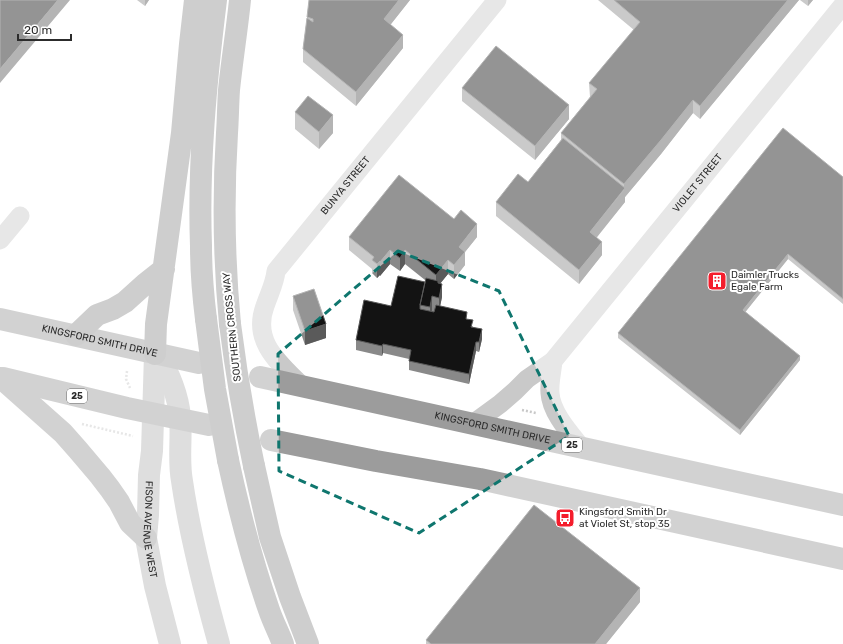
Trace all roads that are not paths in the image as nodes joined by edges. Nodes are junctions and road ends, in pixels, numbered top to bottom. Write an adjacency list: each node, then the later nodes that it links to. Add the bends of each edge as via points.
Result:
1 (196, 0): 8 (highway)
2 (216, 0): 28 (highway, bridge, via 206,94 201,192 202,284 214,389 239,510 269,611)
3 (240, 0): 29 (highway, SOUTHERN CROSS WAY, bridge, via 229,91 225,160 225,246 230,324 244,420 270,537)
4 (497, 0): 16 (street, BUNYA STREET, via 276,271 262,312 262,335 273,356)
5 (843, 5): 12 (street, VIOLET STREET)
6 (20, 216): 7 (street)
7 (0, 240)
8 (164, 269): 10 (highway, via 126,302 97,315); 11 (highway, via 156,324)
9 (0, 318): 10 (highway, KINGSFORD SMITH DRIVE)
10 (76, 335): 11 (highway, KINGSFORD SMITH DRIVE)
11 (157, 354): 13 (highway, KINGSFORD SMITH DRIVE); 17 (main road, FISON AVENUE WEST); 18 (main road, via 174,387)
12 (553, 361): 19 (street, VIOLET STREET); 22 (street, via 550,387 552,402 564,425)
13 (199, 363)
14 (0, 377): 17 (highway, 25); 24 (highway, via 78,450 110,489 130,523)
15 (260, 377): 16 (highway, KINGSFORD SMITH DRIVE / 25)
16 (301, 385): 19 (highway, KINGSFORD SMITH DRIVE / 25)
17 (153, 414): 18 (highway, 25); 24 (main road, FISON AVENUE WEST)
18 (180, 419): 20 (highway, 25); 27 (main road, via 180,468 187,514)
19 (474, 423): 22 (highway, KINGSFORD SMITH DRIVE / 25)
20 (209, 425)
21 (271, 440): 25 (highway, via 480,480)
22 (581, 447): 23 (highway, KINGSFORD SMITH DRIVE / 25)
23 (843, 505)
24 (146, 538): 26 (main road, FISON AVENUE WEST)
25 (843, 559)
26 (170, 644)
27 (219, 644)
28 (283, 644)
29 (308, 644)

